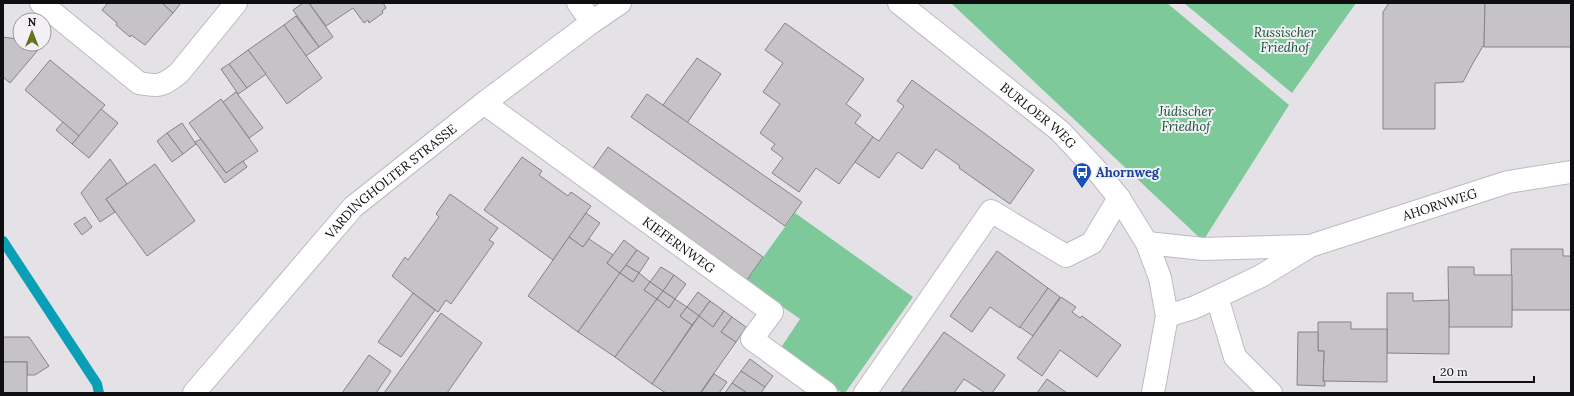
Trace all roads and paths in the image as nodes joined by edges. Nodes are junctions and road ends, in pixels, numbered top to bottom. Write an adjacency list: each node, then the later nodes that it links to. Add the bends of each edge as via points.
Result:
1 (41, 3): 2 (street, via 139,83 156,86 169,82 179,73)
2 (236, 3)
3 (578, 3): 6 (street)
4 (620, 3): 6 (street, VARDINGHOLTER STRASSE)
5 (899, 3): 9 (street, BURLOER WEG, via 1060,131)
6 (592, 22): 7 (street, VARDINGHOLTER STRASSE)
7 (484, 103): 14 (street, VARDINGHOLTER STRASSE, via 353,207); 15 (street, KIEFERNWEG, via 772,312 752,339)
8 (1571, 172): 11 (street, AHORNWEG, via 1508,182)
9 (1119, 198): 10 (street, BURLOER WEG); 16 (street, via 1092,243 1066,256 991,211)
10 (1148, 243): 11 (street, AHORNWEG, via 1203,249); 13 (street, BURLOER WEG, via 1160,278)
11 (1310, 246): 12 (street, AHORNWEG, via 1261,276)
12 (1217, 297): 13 (street, AHORNWEG); 18 (street, via 1235,357)
13 (1167, 316): 17 (street, BURLOER WEG)
14 (195, 393)
15 (826, 393)
16 (865, 393)
17 (1153, 393)
18 (1271, 393)

